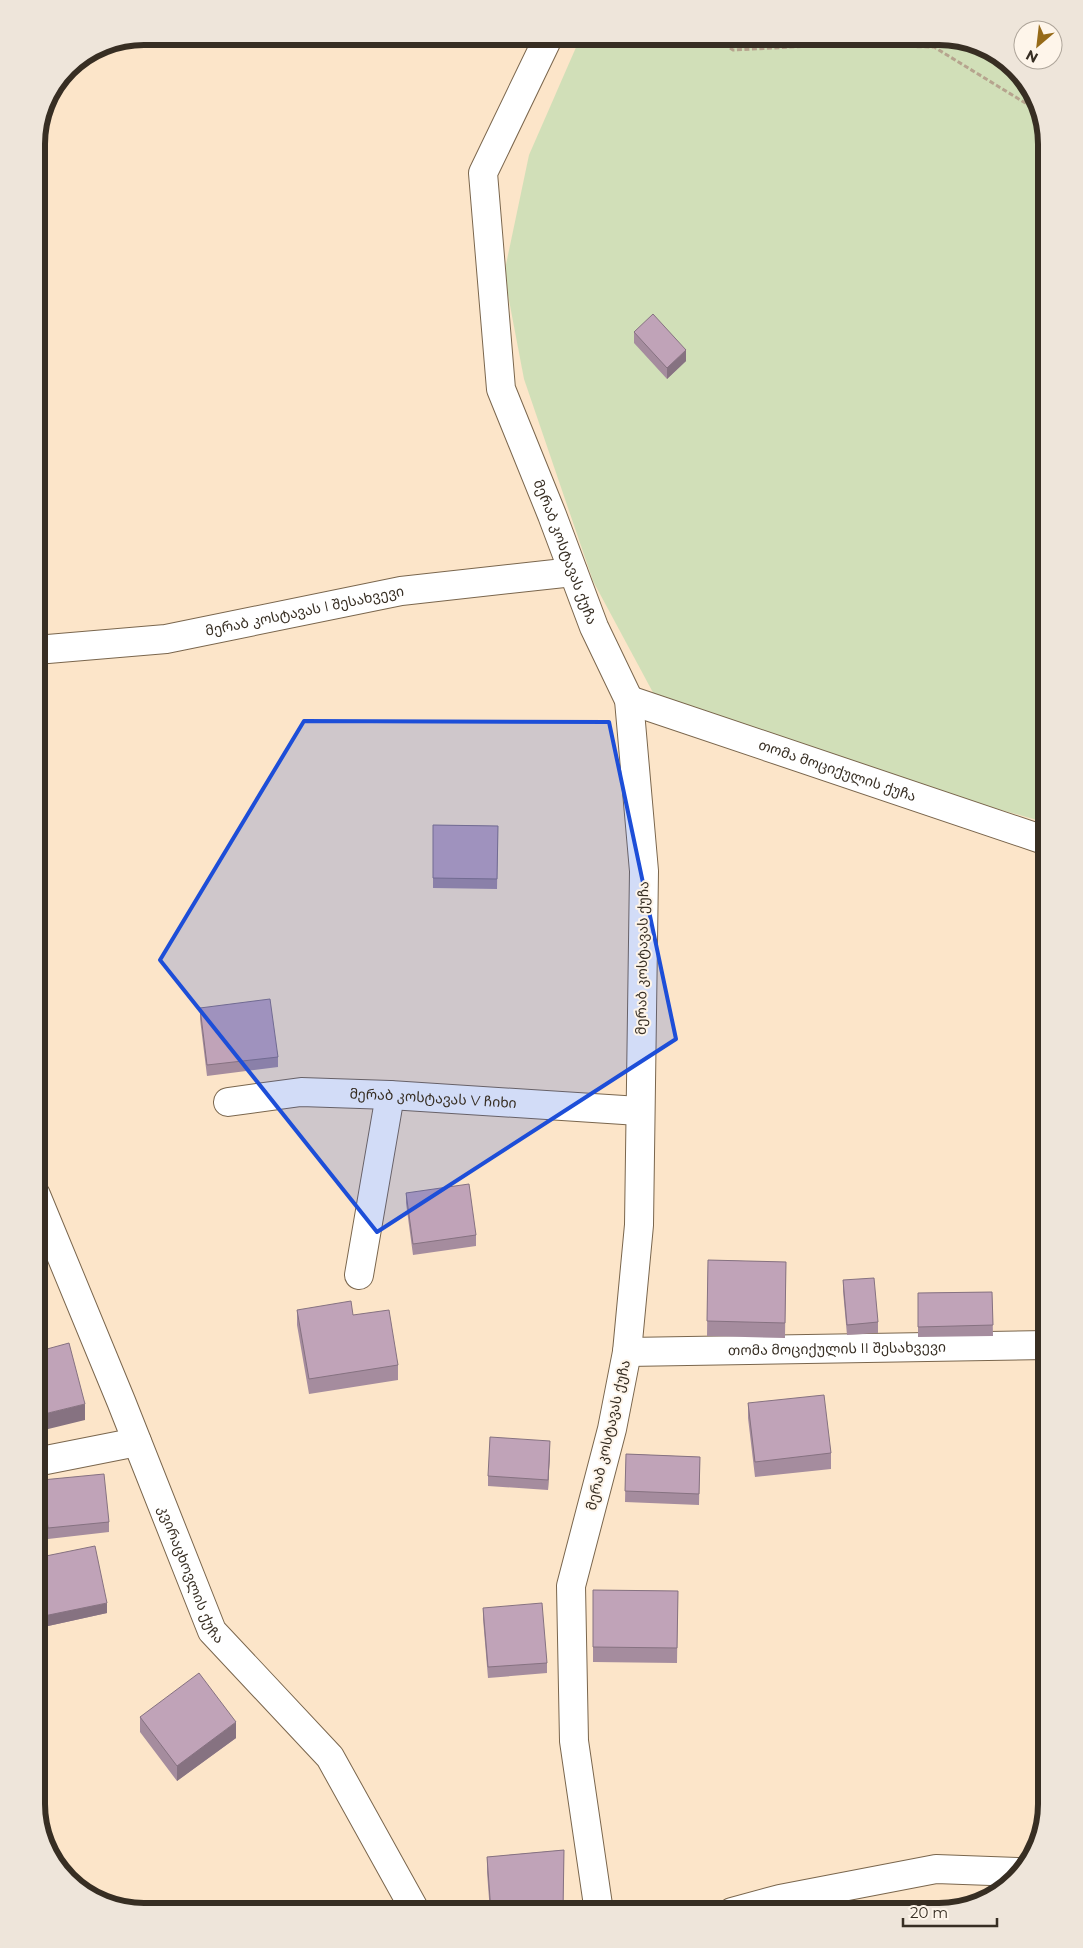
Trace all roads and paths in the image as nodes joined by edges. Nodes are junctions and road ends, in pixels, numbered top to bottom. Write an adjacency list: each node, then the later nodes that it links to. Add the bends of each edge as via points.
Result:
1 (545, 45): 6 (street, მერაბ კოსტავას ქუჩა, via 483,174 501,389)
2 (726, 45): 4 (path, via 734,50)
3 (831, 45): 5 (path, via 934,48)
4 (831, 45)
5 (1030, 106)
6 (573, 572): 7 (street, მერაბ კოსტავას I შესახვევი, via 401,591 166,639); 8 (street, მერაბ კოსტავას ქუჩა, via 594,627)
7 (45, 649)
8 (629, 700): 9 (street, თომა მოციქულის ქუჩა); 12 (street, მერაბ კოსტავას ქუჩა, via 644,871)
9 (1038, 838)
10 (390, 1094): 11 (street, მერაბ კოსტავას V ჩიხი, via 301,1092); 12 (street, მერაბ კოსტავას V ჩიხი); 14 (street)
11 (228, 1102)
12 (639, 1111): 16 (street, მერაბ კოსტავას ქუჩა, via 639,1225)
13 (45, 1217): 17 (street, კვირაცხოვლის ქუჩა)
14 (359, 1276)
15 (1038, 1345): 16 (street, თომა მოციქულის II შესახვევი)
16 (627, 1352): 21 (street, მერაბ კოსტავას ქუჩა, via 612,1429 571,1586 574,1741)
17 (137, 1442): 18 (street); 20 (street, კვირაცხოვლის ქუჩა, via 212,1632 330,1757)
18 (45, 1460)
19 (1010, 1872): 22 (street, via 936,1869)
20 (411, 1903)
21 (598, 1903)
22 (765, 1903)

